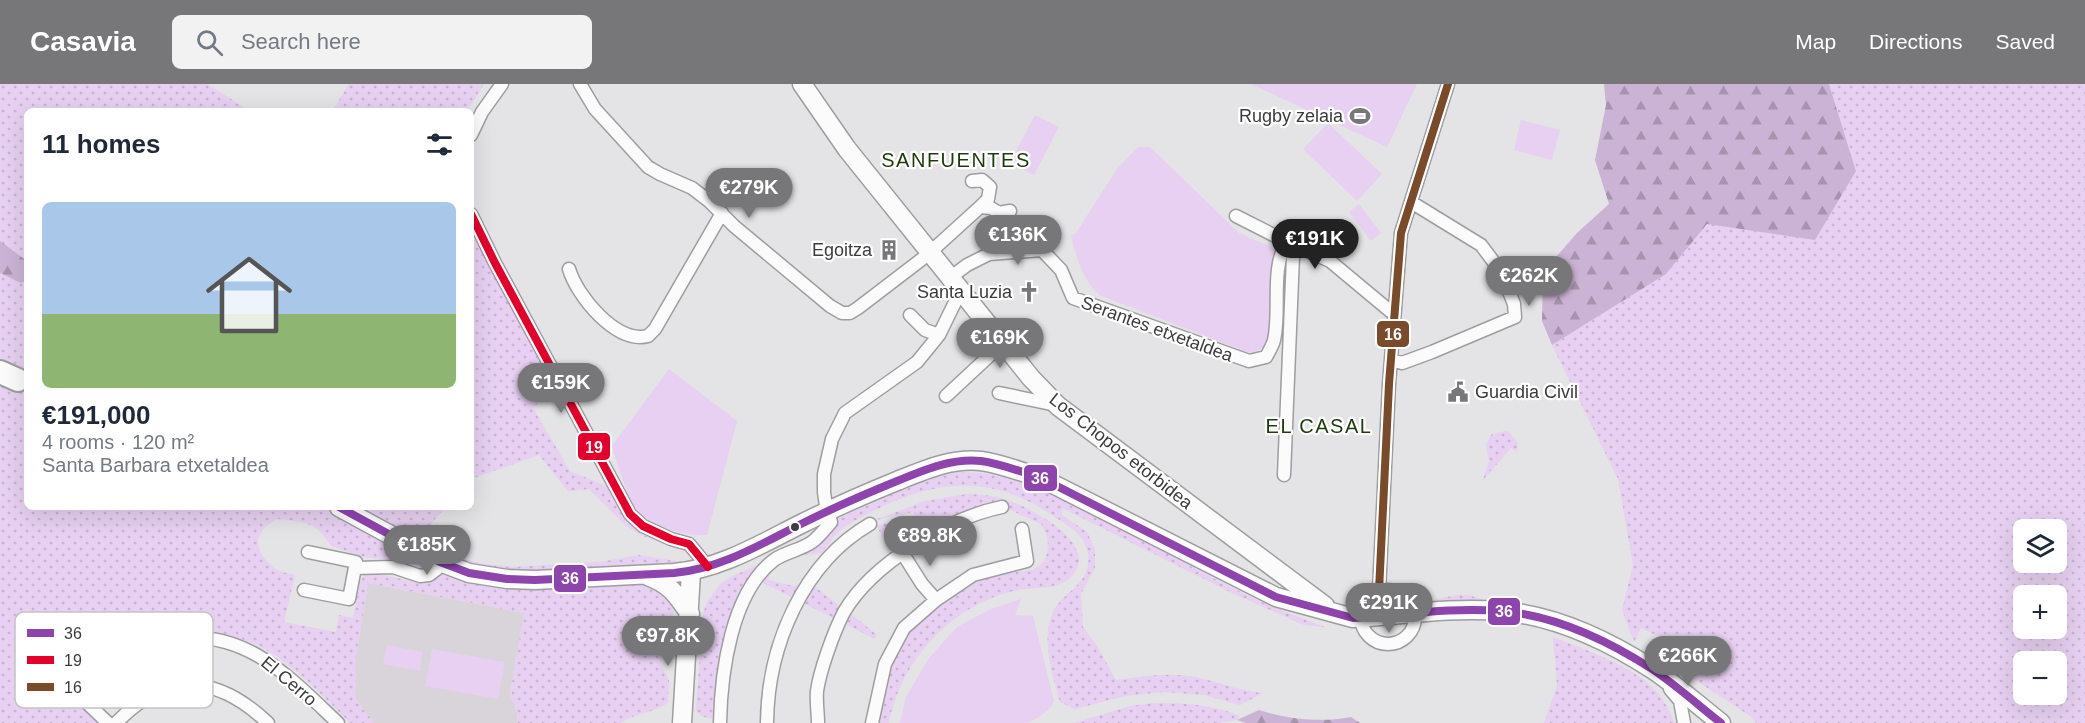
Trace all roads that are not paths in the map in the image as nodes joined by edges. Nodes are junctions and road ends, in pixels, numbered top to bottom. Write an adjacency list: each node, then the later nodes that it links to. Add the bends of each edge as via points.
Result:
1 (502, 84): 5 (street)
2 (802, 84): 14 (street, Los Chopos etorbidea, via 847,149)
3 (1448, 84): 7 (street)
4 (582, 85): 10 (street, via 595,108 648,167 692,188)
5 (474, 129)
6 (972, 181): 8 (street, via 982,180 990,187 988,199)
7 (1411, 202): 17 (street, via 1401,233); 21 (street, via 1481,245 1508,289 1515,317 1402,363)
8 (980, 207): 9 (street, via 999,213); 14 (street)
9 (1010, 211)
10 (722, 213): 14 (street, via 843,313 850,313 875,297); 15 (street, via 648,336 632,337 603,318 584,297)
11 (1236, 216): 13 (street)
12 (474, 220): 35 (street, via 630,514 670,540 689,544)
13 (1292, 244): 16 (street, Serantes etxetaldea, via 1281,252 1274,340 1266,357 1249,362 1073,298 1061,270 1042,250 989,254 967,265); 17 (street, via 1329,261); 25 (street)
14 (930, 252): 16 (street, Los Chopos etorbidea)
15 (569, 269)
16 (956, 284): 19 (street); 20 (street, Los Chopos etorbidea)
17 (1395, 312): 21 (street)
18 (910, 315): 19 (street, via 925,330)
19 (939, 335): 57 (street, via 917,362 845,413 832,439 824,474 831,522 811,543 776,559 763,570 746,596 729,641)
20 (1002, 343): 23 (street); 24 (street, Los Chopos etorbidea)
21 (1392, 360): 39 (street)
22 (999, 393): 24 (street)
23 (946, 396)
24 (1058, 406): 36 (street, Los Chopos etorbidea)
25 (1284, 475)
26 (1002, 507): 32 (street, via 957,521)
27 (345, 510): 33 (street)
28 (870, 524): 51 (street, via 842,542 798,597 779,647)
29 (1022, 529): 41 (street, via 1027,561 973,575)
30 (916, 530): 32 (street, via 896,543)
31 (308, 552): 34 (street, via 356,562)
32 (904, 553): 41 (street); 58 (street, via 875,575 845,612 817,692)
33 (440, 562): 34 (street, via 429,575 420,576 393,567); 37 (street, via 469,573 507,579)
34 (355, 567): 38 (street, via 349,599)
35 (700, 569): 37 (street); 40 (street, via 931,467 981,461 1043,478); 43 (street)
36 (1281, 572): 40 (street); 42 (street, Los Chopos etorbidea)
37 (645, 575): 43 (street, via 672,588)
38 (304, 590)
39 (1379, 591): 44 (street, via 1403,594); 45 (street, via 1365,601)
40 (1275, 597): 42 (street)
41 (936, 600): 59 (street, via 904,628 892,649)
42 (1332, 612): 45 (street)
43 (690, 614): 56 (street)
44 (1415, 614): 45 (street); 45 (street, via 1406,638 1390,644 1373,640); 47 (street, via 1498,610 1542,618 1616,647)
45 (1360, 618)
46 (213, 640): 55 (street, El Cerro, via 247,649 267,660)
47 (1654, 670): 60 (street, via 1680,701); 61 (street)
48 (213, 689): 54 (street, via 242,701)
49 (92, 708): 52 (street, El Cerro)
50 (132, 708): 53 (street)
51 (767, 722)
52 (108, 723)
53 (116, 723)
54 (267, 723)
55 (338, 723)
56 (682, 723)
57 (720, 723)
58 (818, 723)
59 (872, 723)
60 (1684, 723)
61 (1721, 723)

